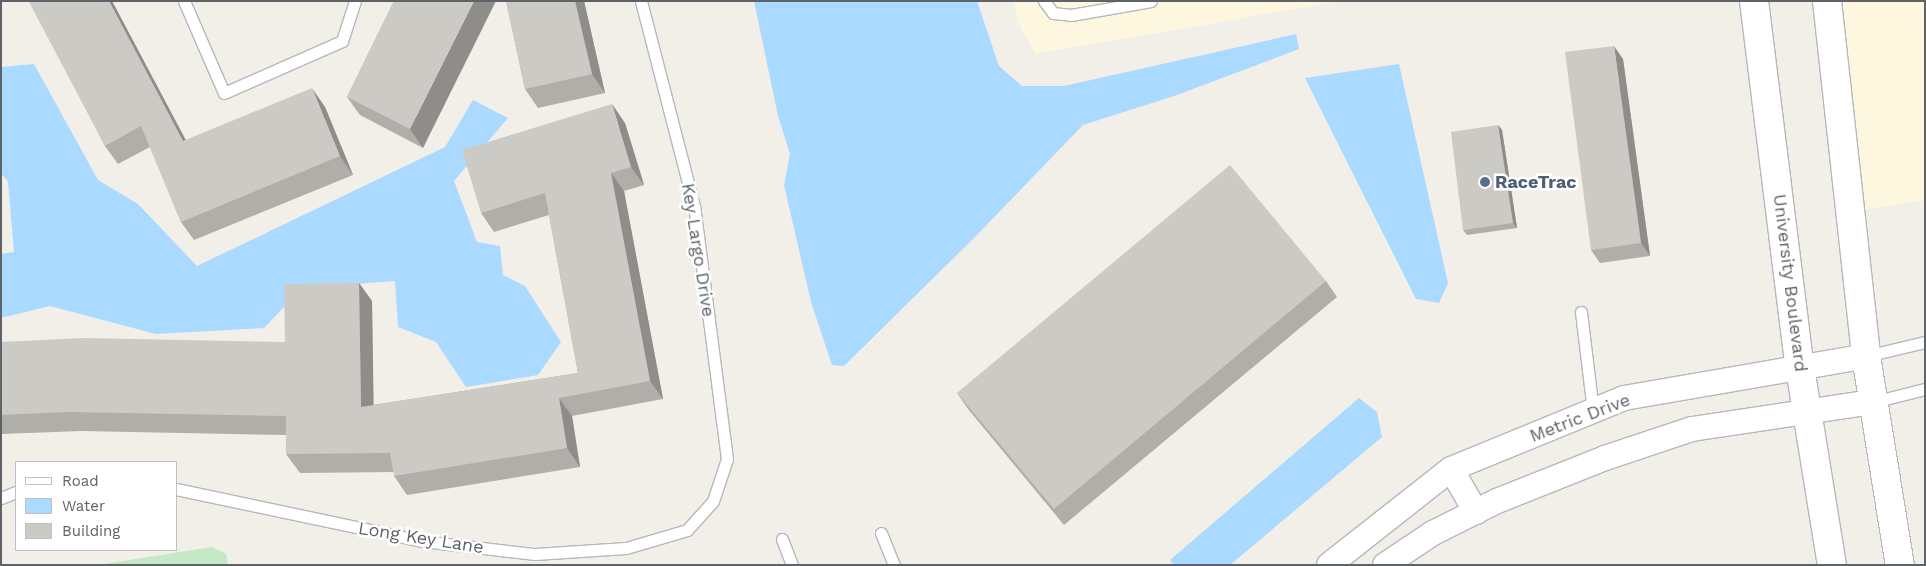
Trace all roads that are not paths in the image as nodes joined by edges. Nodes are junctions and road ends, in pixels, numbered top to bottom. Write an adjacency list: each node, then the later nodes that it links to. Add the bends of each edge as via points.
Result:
1 (184, 1): 2 (lane, via 224,93 342,41)
2 (355, 1)
3 (641, 1): 21 (lane, Key Largo Drive, via 694,206 727,459)
4 (1044, 1): 8 (lane, via 1053,13 1070,15)
5 (1151, 1): 8 (lane)
6 (1754, 1): 12 (street, University Boulevard)
7 (1827, 1): 11 (street)
8 (1100, 6)
9 (1581, 312): 15 (lane)
10 (1925, 342): 11 (lane)
11 (1866, 356): 12 (street, Metric Drive); 14 (street)
12 (1800, 368): 15 (street, Metric Drive, via 1624,398); 16 (street, University Boulevard)
13 (1925, 389): 14 (lane)
14 (1872, 402): 16 (street); 30 (street)
15 (1594, 411): 17 (street, Metric Drive)
16 (1807, 412): 22 (street, via 1692,429 1606,458); 29 (street, University Boulevard)
17 (1452, 469): 22 (street); 27 (street, Metric Drive)
18 (178, 489): 21 (lane, Long Key Lane, via 422,541 535,554 626,548 686,530)
19 (15, 492): 20 (lane)
20 (1, 498)
21 (713, 501)
22 (1476, 512): 28 (street, via 1433,533)
23 (882, 534): 26 (lane)
24 (782, 539): 25 (lane)
25 (792, 565)
26 (894, 565)
27 (1329, 565)
28 (1386, 565)
29 (1832, 565)
30 (1900, 565)

